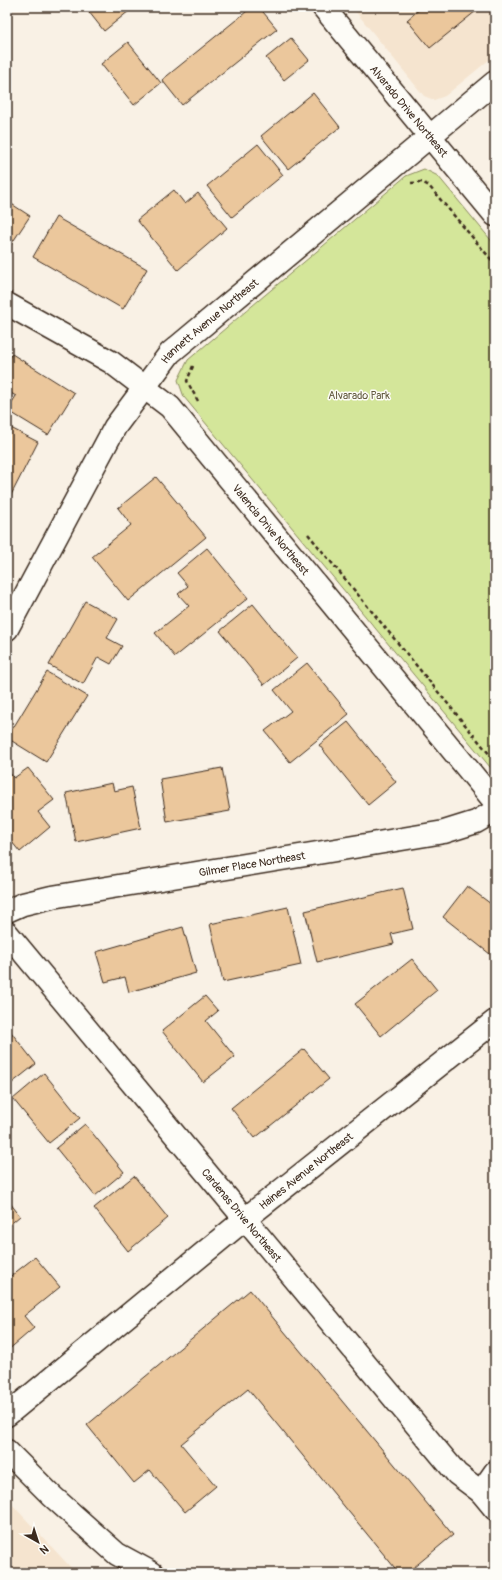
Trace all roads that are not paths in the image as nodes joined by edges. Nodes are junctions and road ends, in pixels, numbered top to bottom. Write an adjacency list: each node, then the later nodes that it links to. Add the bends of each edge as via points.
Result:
1 (323, 7): 3 (street, Alvarado Drive Northeast)
2 (495, 82): 3 (street, Hannett Avenue Northeast)
3 (430, 137): 4 (street, Alvarado Drive Northeast); 6 (street, Hannett Avenue Northeast, via 170,353)
4 (495, 215)
5 (7, 304): 6 (street, Valencia Drive Northeast, via 111,362)
6 (144, 386): 7 (street, Hannett Avenue Northeast, via 115,427); 8 (street, Valencia Drive Northeast, via 170,407)
7 (7, 629)
8 (495, 802)
9 (495, 811): 10 (street, Gilmer Place Northeast, via 476,822 444,832 52,897)
10 (7, 911)
11 (7, 932): 13 (street, Cardenas Drive Northeast)
12 (495, 1021): 13 (street, Haines Avenue Northeast)
13 (246, 1219): 14 (street, Haines Avenue Northeast); 17 (street, Cardenas Drive Northeast, via 457,1474)
14 (7, 1415)
15 (7, 1451): 19 (street, via 52,1496 117,1554)
16 (495, 1472): 17 (street)
17 (481, 1492): 18 (street, Cardenas Drive Northeast)
18 (495, 1509)
19 (152, 1573)

